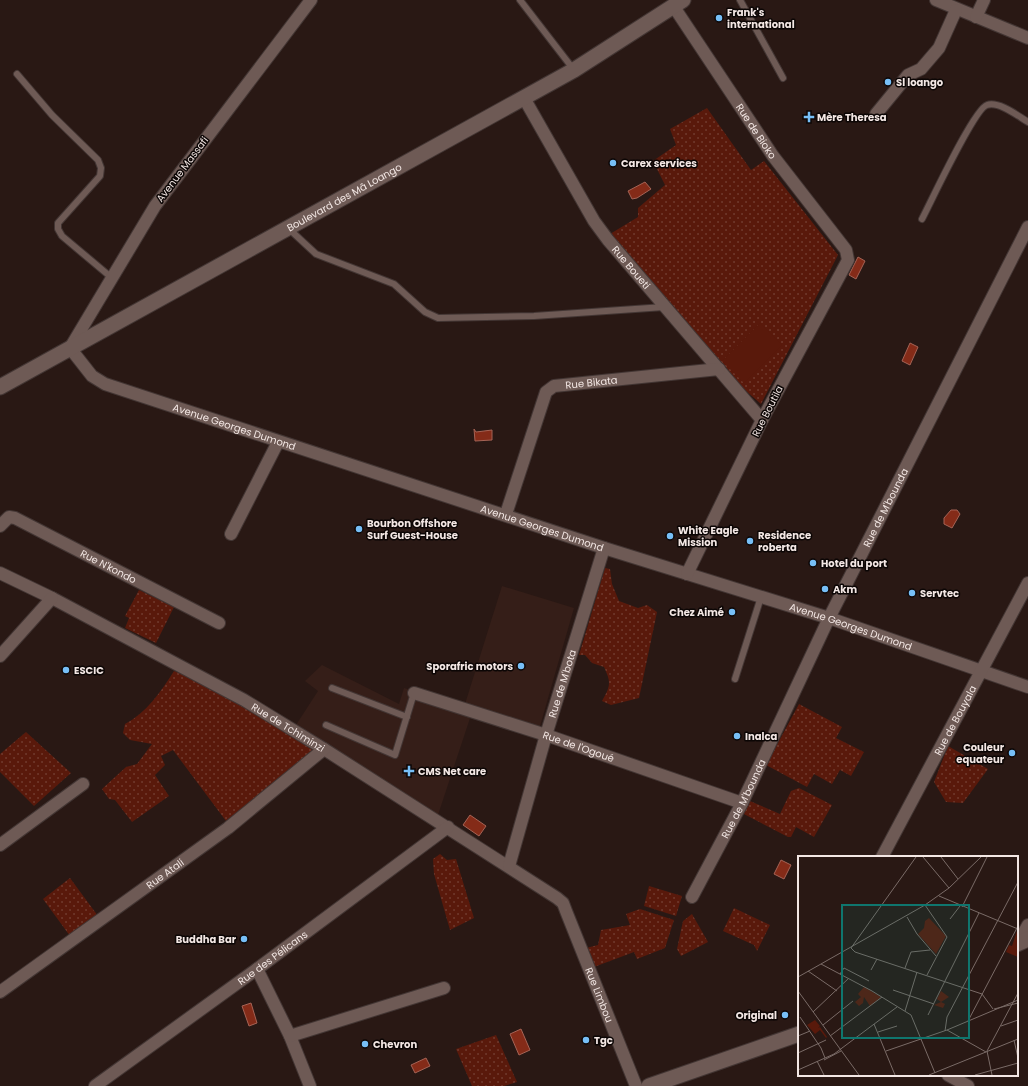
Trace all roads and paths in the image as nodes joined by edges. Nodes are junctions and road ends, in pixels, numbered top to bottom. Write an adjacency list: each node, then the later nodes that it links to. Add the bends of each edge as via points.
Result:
1 (311, 0): 20 (street, Avenue Massafi, via 167,189)
2 (520, 0): 10 (lane)
3 (740, 0): 12 (lane)
4 (936, 0): 7 (street)
5 (984, 0): 8 (street)
6 (679, 3): 10 (street, Boulevard des Mâ Loango); 19 (street, Rue de Bioko, via 773,156)
7 (956, 10): 8 (street); 14 (street, via 940,48 921,69 908,75)
8 (976, 16): 9 (street)
9 (1028, 38)
10 (574, 70): 13 (street, Boulevard des Mâ Loango)
11 (17, 74): 20 (lane, via 52,115 98,160 100,176 58,223 58,229 62,236)
12 (783, 78)
13 (524, 98): 18 (street, Boulevard des Mâ Loango); 21 (street, Rue Boueti, via 594,220)
14 (876, 114)
15 (1028, 122): 16 (lane, via 1000,106 988,104 982,107)
16 (922, 219)
17 (1028, 227): 36 (street, Rue de M'bounda)
18 (288, 228): 21 (lane, via 316,254 394,284 425,312 438,318 534,316); 22 (street, Boulevard des Mâ Loango)
19 (846, 250): 25 (street, Rue Boutila, via 848,260)
20 (112, 278): 22 (street, Avenue Massafi)
21 (665, 307): 23 (street, Rue Boueti)
22 (70, 348): 24 (street, Boulevard des Mâ Loango); 26 (street, Avenue Georges Dumond, via 92,376 104,384)
23 (719, 369): 25 (street, Rue Boueti); 27 (street, Rue Bikata, via 554,386 546,392)
24 (0, 387)
25 (762, 420): 32 (street, Rue Boutila)
26 (278, 442): 27 (street, Avenue Georges Dumond); 29 (street)
27 (506, 514): 30 (street, Avenue Georges Dumond)
28 (0, 526): 37 (street, Rue N'kondo, via 9,517 15,518)
29 (232, 534)
30 (604, 548): 32 (street, Avenue Georges Dumond); 46 (street, Rue de M'bota)
31 (0, 573): 35 (street, Rue de Tchiminzi)
32 (687, 574): 34 (street, Avenue Georges Dumond)
33 (1028, 583): 39 (street, Rue de Bouyala)
34 (761, 597): 36 (street, Avenue Georges Dumond); 40 (lane)
35 (52, 598): 38 (street); 47 (street, Rue de Tchiminzi, via 244,700)
36 (828, 618): 39 (street, Avenue Georges Dumond); 49 (street, Rue de M'bounda)
37 (219, 623)
38 (0, 656)
39 (982, 671): 41 (street, Avenue Georges Dumond); 52 (street, Rue de Bouyala)
40 (735, 679)
41 (1028, 687)
42 (332, 688): 44 (lane)
43 (414, 694): 44 (lane); 46 (street, Rue de l'Ogoué)
44 (407, 717): 45 (lane, via 395,755)
45 (326, 725)
46 (546, 734): 49 (street, Rue de l'Ogoué); 53 (street, Rue de M'bota)
47 (324, 749): 50 (street, Rue de Tchiminzi); 60 (street, Rue Atali, via 228,828)
48 (83, 784): 51 (street)
49 (742, 803): 54 (street, Rue de M'bounda)
50 (448, 827): 53 (street, Rue de Tchiminzi); 58 (street, Rue des Pélicans)
51 (0, 845)
52 (883, 856)
53 (509, 866): 55 (street, Rue de Tchiminzi)
54 (692, 898)
55 (563, 903): 66 (street, Rue Limbou)
56 (1028, 925): 57 (street)
57 (1021, 942)
58 (257, 969): 62 (street); 64 (street, Rue des Pélicans)
59 (444, 988): 62 (street)
60 (0, 992)
61 (798, 1034): 67 (street)
62 (290, 1036): 65 (street)
63 (950, 1076): 68 (street)
64 (95, 1086)
65 (310, 1086)
66 (636, 1086)
67 (649, 1086)
68 (968, 1086)

